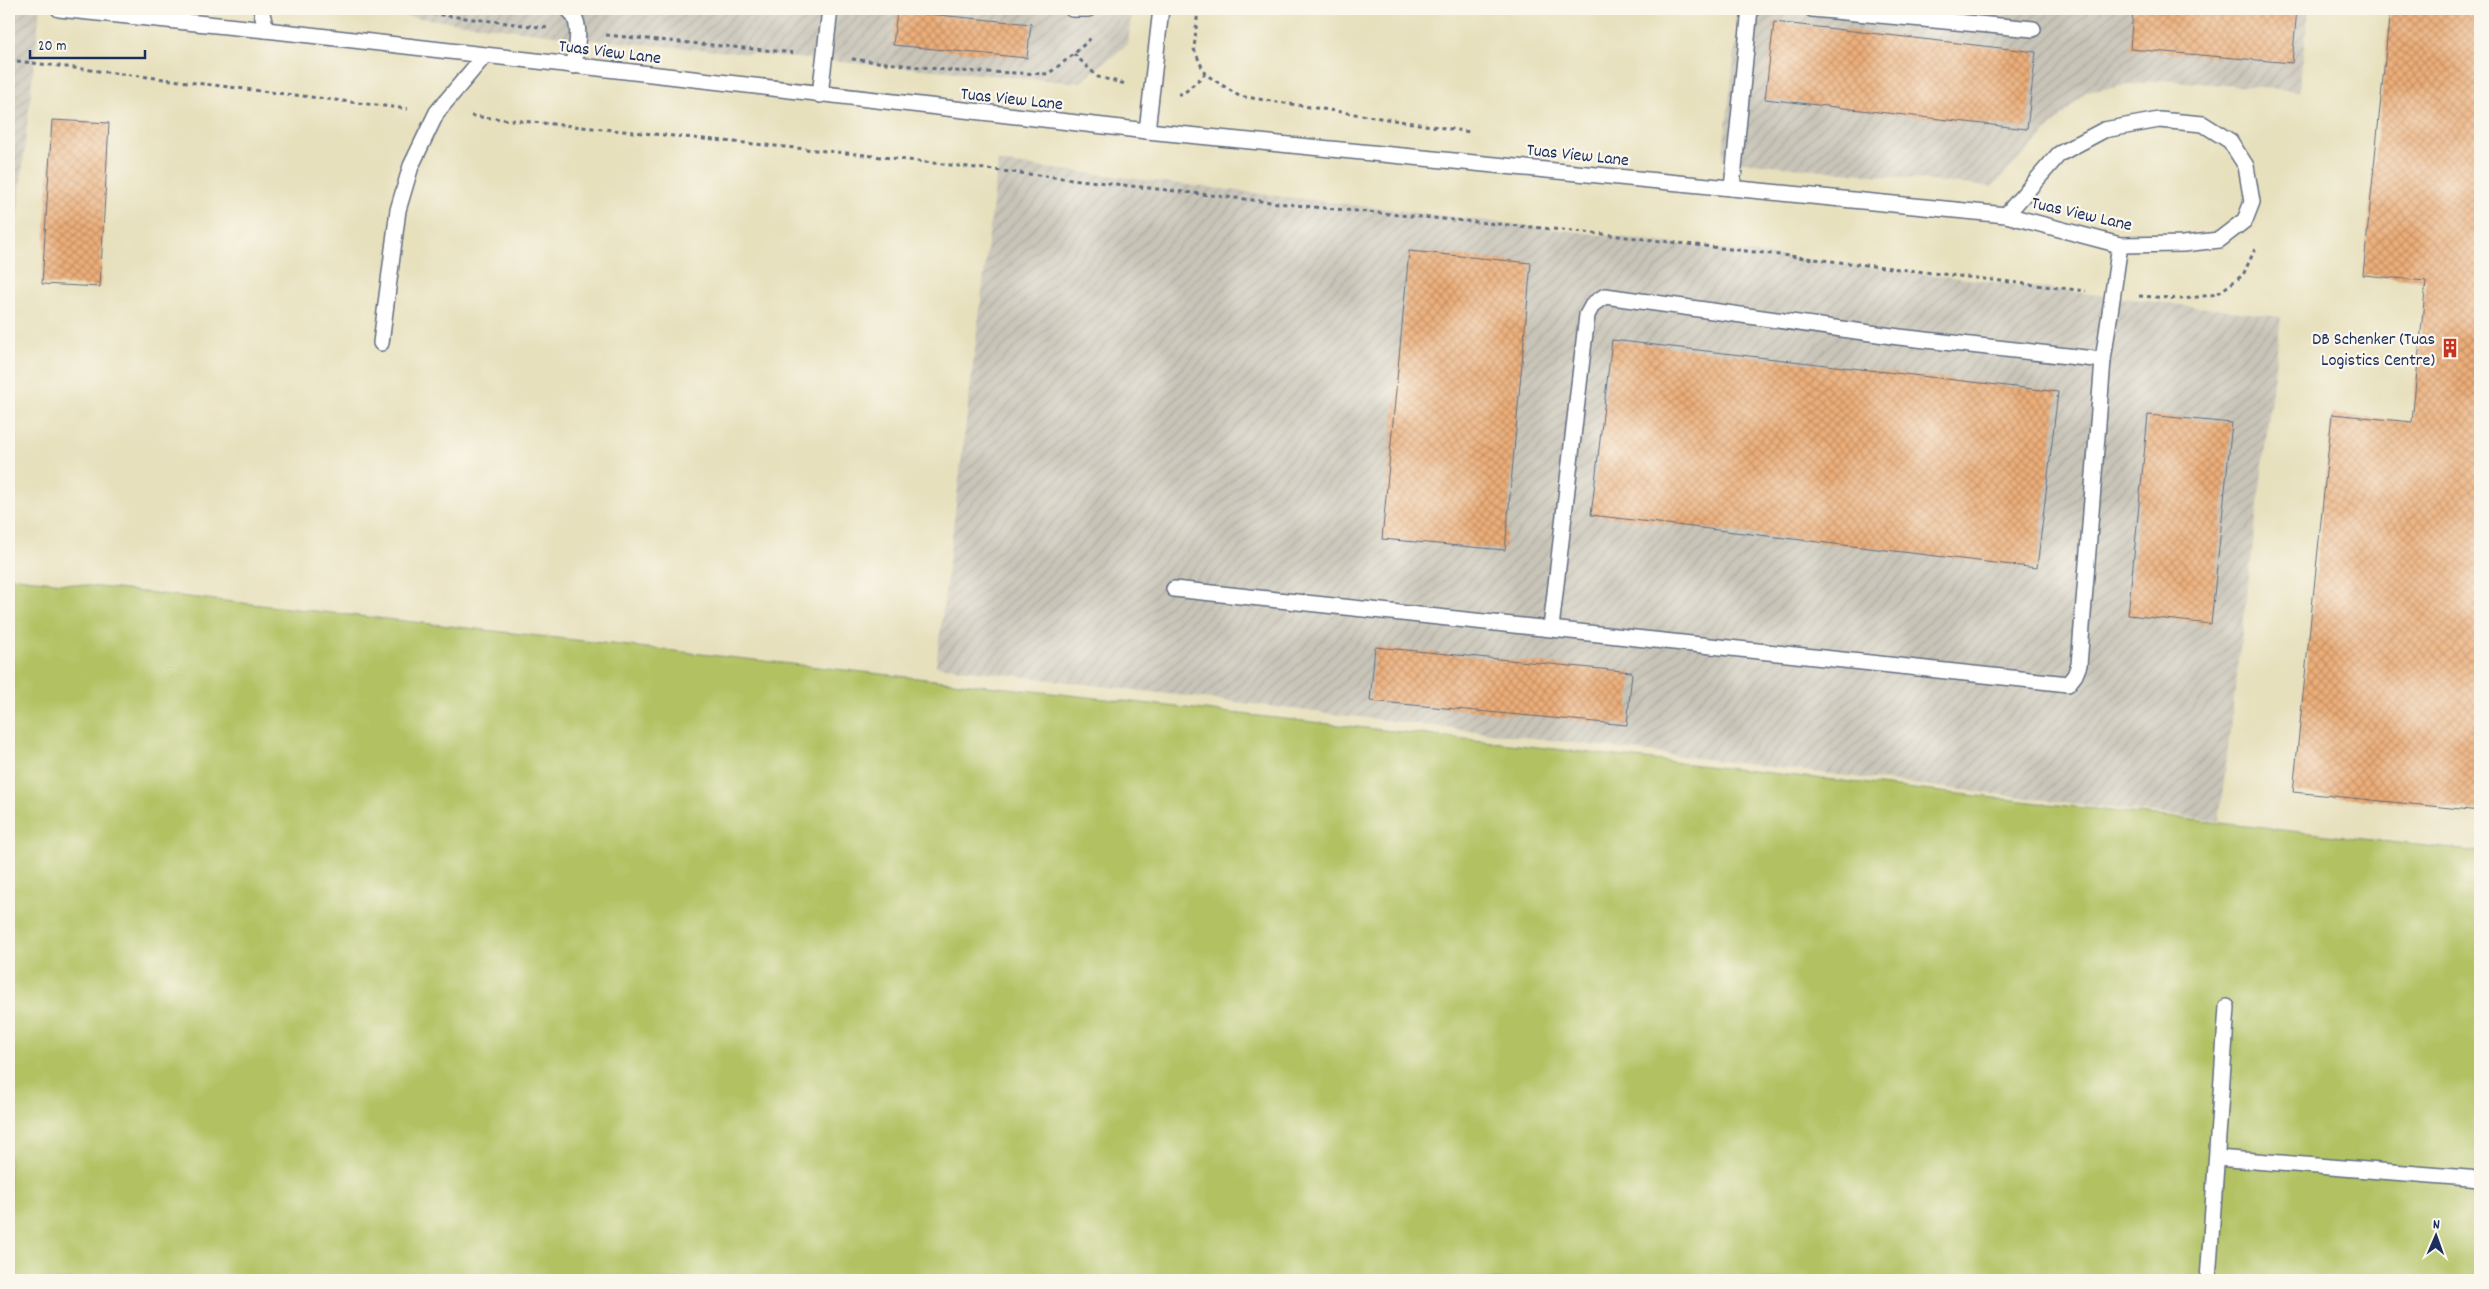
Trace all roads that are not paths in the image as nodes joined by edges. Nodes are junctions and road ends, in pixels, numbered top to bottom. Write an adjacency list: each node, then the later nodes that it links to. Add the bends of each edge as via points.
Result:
1 (59, 9): 2 (lane, Tuas View Lane)
2 (68, 9): 12 (lane, Tuas View Lane)
3 (262, 9): 12 (lane)
4 (568, 9): 14 (lane, via 578,22)
5 (830, 9): 15 (lane)
6 (1072, 9): 7 (lane)
7 (1088, 9)
8 (1161, 9): 16 (lane)
9 (1750, 9): 17 (lane)
10 (1812, 9): 11 (lane)
11 (2033, 29)
12 (266, 30): 13 (lane, Tuas View Lane)
13 (485, 55): 14 (lane, Tuas View Lane); 20 (lane, via 437,112 411,166 398,210)
14 (574, 66): 15 (lane, Tuas View Lane)
15 (820, 95): 16 (lane, Tuas View Lane)
16 (1148, 132): 17 (lane, Tuas View Lane)
17 (1732, 188): 18 (lane, Tuas View Lane)
18 (2006, 215): 19 (lane, Tuas View Lane); 19 (lane, Tuas View Lane, via 2059,154 2104,130 2160,120 2203,124 2230,141 2246,166 2252,202 2244,220 2219,240 2183,244)
19 (2120, 244): 21 (lane)
20 (381, 343)
21 (2103, 360): 23 (lane, via 1899,337 1605,296 1593,304 1587,315); 23 (lane, via 2079,665 2068,684)
22 (1174, 589): 23 (lane)
23 (1551, 628)
24 (2227, 1006): 25 (lane)
25 (2217, 1158): 26 (lane); 27 (lane)
26 (2480, 1179)
27 (2208, 1280)

